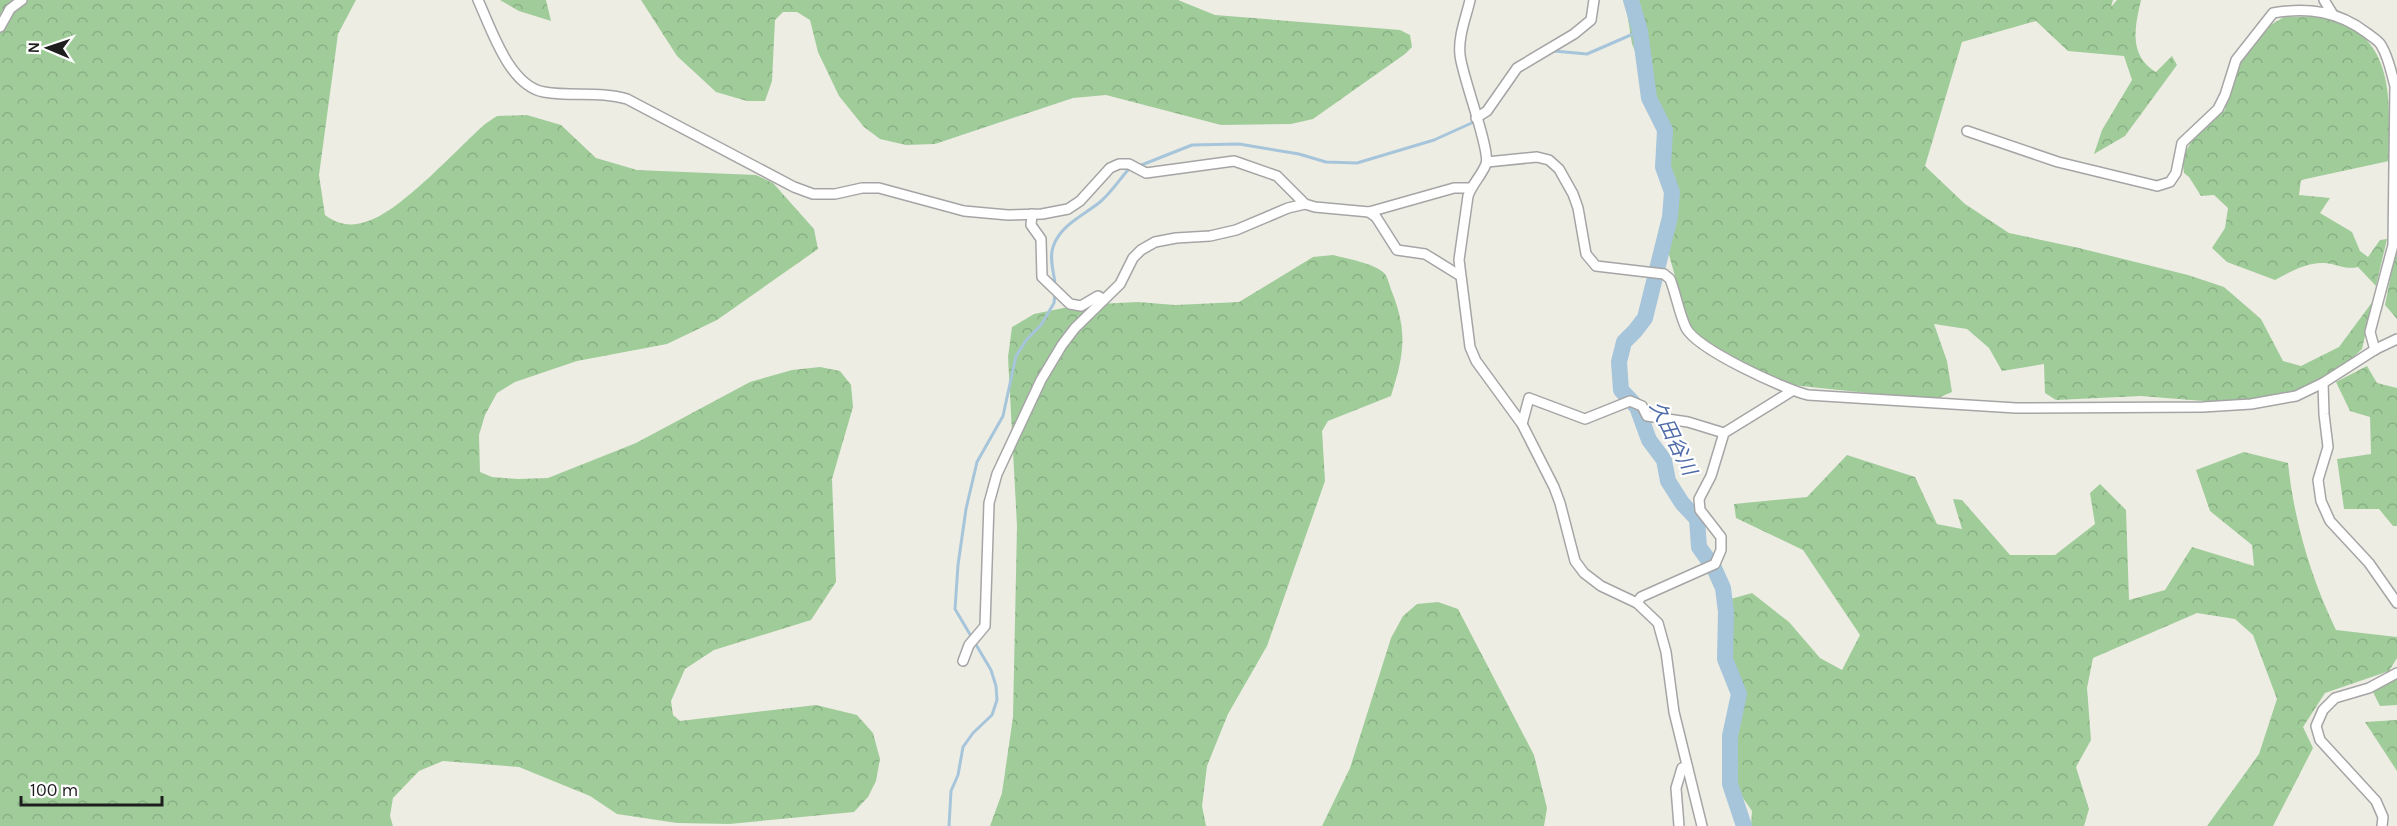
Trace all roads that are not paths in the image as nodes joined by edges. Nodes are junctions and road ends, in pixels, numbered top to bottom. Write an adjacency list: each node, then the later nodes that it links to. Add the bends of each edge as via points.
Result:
1 (22, 0): 7 (street, via 10,9)
2 (478, 0): 14 (street, via 506,60 528,85 543,92 612,94 627,99 813,194 879,188 964,211)
3 (1470, 0): 8 (street, via 1460,55)
4 (1594, 0): 8 (street, via 1591,20 1517,68 1487,111)
5 (2325, 0): 6 (street)
6 (2332, 13): 9 (street, via 2295,9 2273,13 2236,60 2218,109 2182,142 2170,182 2157,186 2058,162); 18 (street, via 2353,22 2380,43 2395,86 2393,245 2370,332)
7 (0, 27)
8 (1476, 118): 10 (street)
9 (1967, 131)
10 (1487, 162): 11 (street); 20 (street, via 1538,157 1549,160 1573,194 1586,254 1596,266 1664,274 1670,279 1687,329 1705,345)
11 (1471, 188): 13 (street, via 1454,188); 15 (street)
12 (1305, 204): 13 (street); 14 (street, via 1277,176 1234,161 1146,173 1130,164 1119,164 1068,208); 16 (street, via 1236,230 1155,242 1133,258 1120,284)
13 (1369, 212): 15 (street, via 1397,250 1425,254)
14 (1032, 214): 16 (street, via 1031,225 1041,239 1042,277 1070,304 1081,306 1098,296)
15 (1459, 275): 21 (street, via 1470,347)
16 (1103, 300): 25 (street, via 1062,345 1041,380 997,474 988,503 985,626 969,645)
17 (2397, 339): 18 (street)
18 (2375, 350): 19 (street)
19 (2323, 383): 20 (street, via 2296,396 2276,400 2203,407 2016,408); 24 (street, via 2328,447 2318,480 2321,501 2330,521 2369,563)
20 (1792, 391): 22 (street)
21 (1522, 424): 22 (street, via 1529,398 1586,419 1630,401 1642,406 1647,416); 23 (street, via 1560,503 1575,561 1601,586)
22 (1724, 433): 23 (street, via 1711,476 1699,499 1700,510 1721,537 1715,564 1641,597)
23 (1637, 603): 27 (street, via 1658,622)
24 (2397, 603)
25 (963, 661)
26 (2397, 673): 30 (street, via 2369,688 2335,698 2316,726 2320,740 2376,801 2383,817)
27 (1687, 766): 28 (street, via 1682,768 1676,788); 29 (street)
28 (1679, 826)
29 (1702, 826)
30 (2382, 826)

